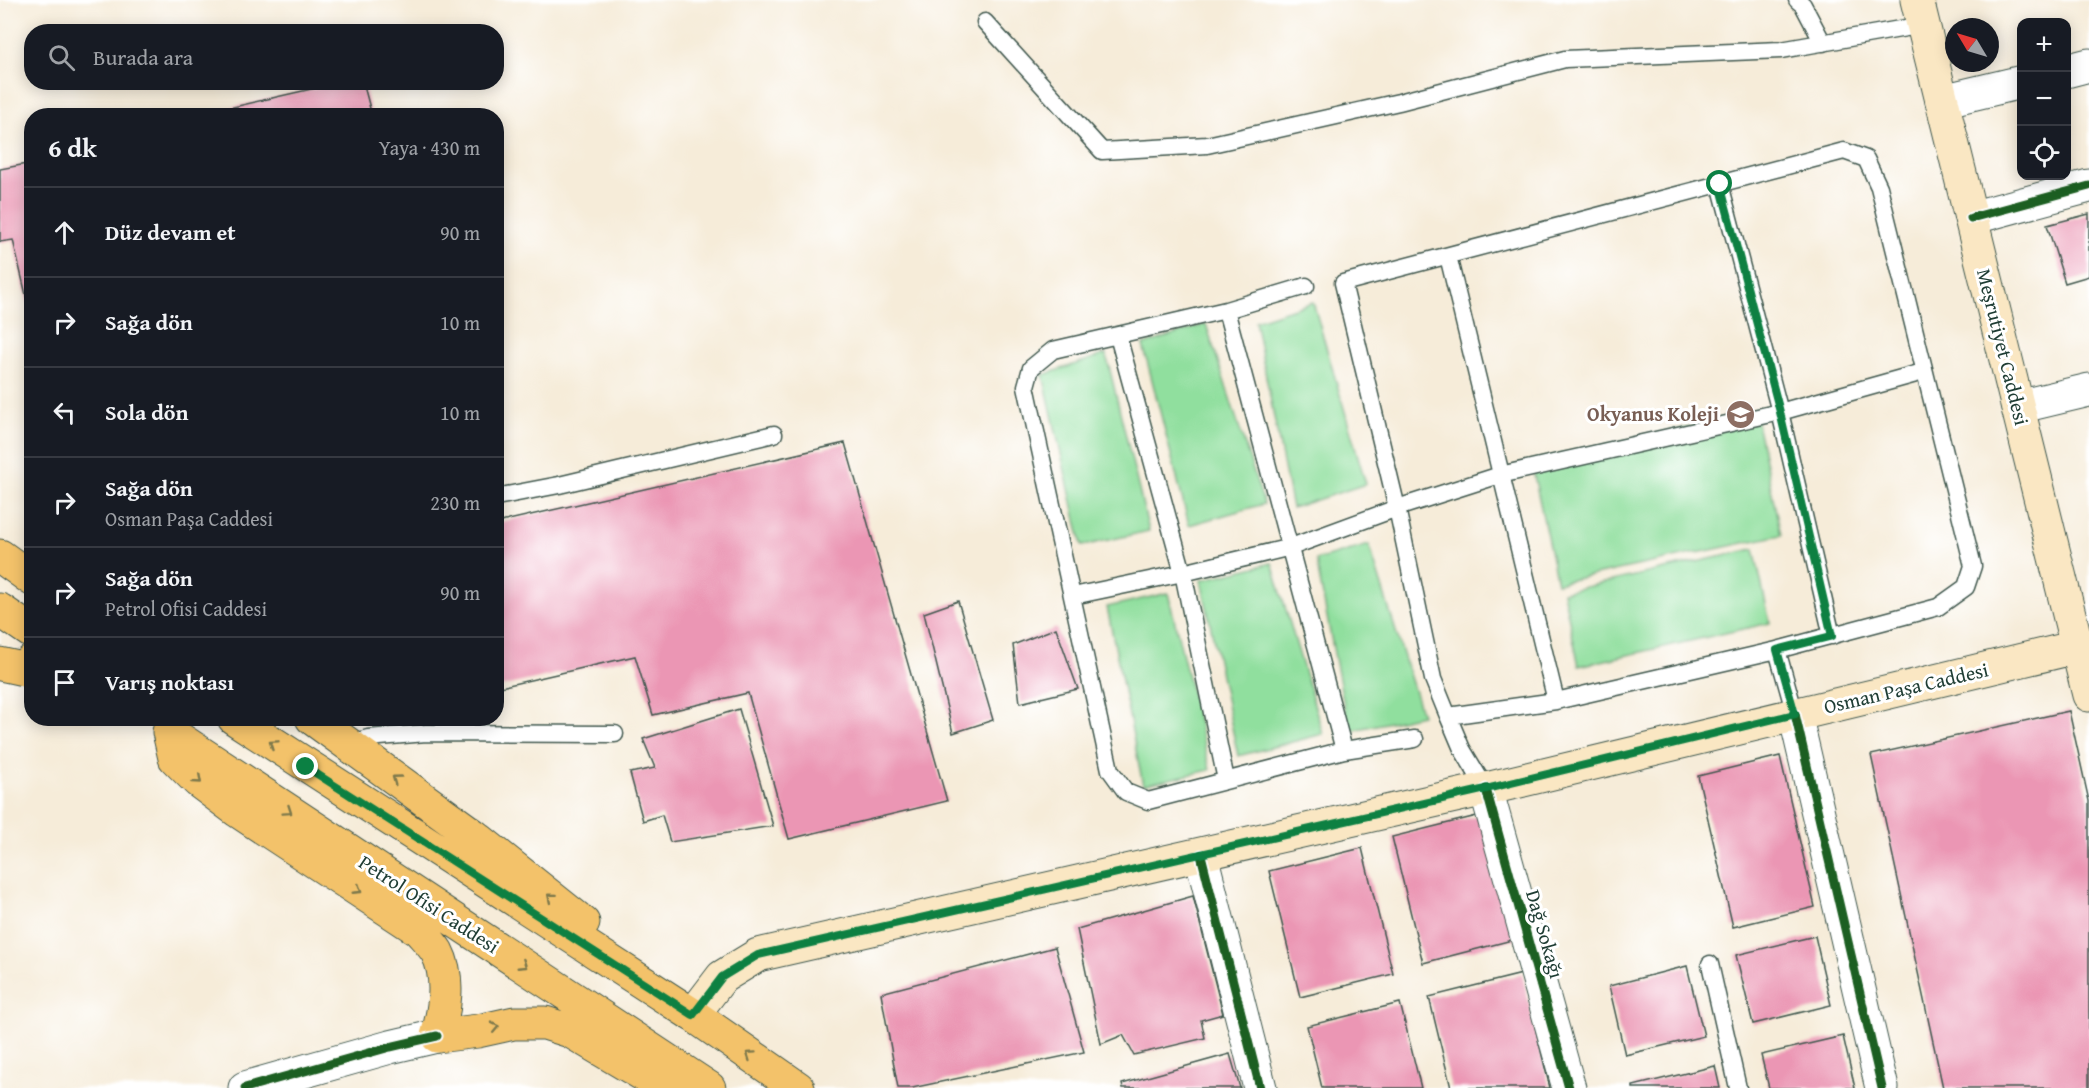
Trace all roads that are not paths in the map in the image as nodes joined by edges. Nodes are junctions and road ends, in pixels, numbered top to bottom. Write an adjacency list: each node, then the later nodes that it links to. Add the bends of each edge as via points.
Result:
1 (1797, 0): 4 (lane)
2 (1920, 13): 4 (lane); 8 (main road, Meşrutiyet Caddesi)
3 (986, 21): 4 (lane, via 1102,151 1207,145 1399,102 1565,58 1781,50)
4 (1823, 43)
5 (2089, 65): 6 (street)
6 (2071, 70)
7 (2017, 83): 8 (street)
8 (1942, 101): 11 (main road, Meşrutiyet Caddesi)
9 (1720, 184): 12 (lane); 16 (lane, via 1844,151 1866,159 1879,187); 19 (lane)
10 (2089, 186): 11 (street)
11 (1971, 218): 18 (main road, Meşrutiyet Caddesi)
12 (1448, 256): 21 (lane); 23 (lane, via 1343,283)
13 (1306, 286): 14 (lane)
14 (1226, 310): 15 (lane); 24 (lane)
15 (1119, 336): 27 (lane); 28 (lane, via 1053,350 1031,368 1026,386)
16 (1923, 372): 19 (lane); 31 (lane, via 1973,566 1970,577 1966,587 1938,608)
17 (2089, 390): 18 (street)
18 (2018, 407): 32 (main road, Meşrutiyet Caddesi)
19 (1780, 412): 21 (lane); 31 (lane)
20 (774, 434): 22 (lane)
21 (1500, 475): 23 (lane); 37 (lane)
22 (504, 495)
23 (1397, 508): 24 (lane); 39 (lane, via 1434,679)
24 (1291, 548): 27 (lane); 48 (lane)
25 (0, 556): 26 (main road)
26 (24, 573)
27 (1183, 573): 28 (lane); 49 (lane)
28 (1073, 596): 49 (lane, via 1110,770 1126,792 1148,801)
29 (0, 610): 30 (main road)
30 (24, 626)
31 (1832, 636): 33 (lane)
32 (2083, 646): 36 (main road, Meşrutiyet Caddesi); 38 (main road, Osman Paşa Caddesi)
33 (1777, 650): 37 (lane); 38 (lane)
34 (0, 664): 35 (main road)
35 (24, 668)
36 (2089, 695)
37 (1556, 701): 39 (lane)
38 (1795, 714): 50 (main road, Osman Paşa Caddesi); 62 (street)
39 (1448, 716): 50 (lane)
40 (165, 726): 54 (main road, one-way to 54, via 175,758 198,781 237,811 419,930 437,953 445,980 443,1017)
41 (168, 726): 57 (main road, Petrol Ofisi Caddesi, one-way to 57)
42 (246, 726): 53 (main road, one-way to 42)
43 (323, 726): 47 (main road)
44 (424, 726): 45 (lane); 47 (lane)
45 (615, 734)
46 (1415, 739): 48 (lane)
47 (348, 744): 53 (main road, one-way to 47, via 482,842)
48 (1344, 750): 49 (lane)
49 (1226, 780)
50 (1486, 789): 51 (main road, Osman Paşa Caddesi); 60 (street, Dağ Sokağı)
51 (1202, 855): 53 (main road, Osman Paşa Caddesi, via 758,955 722,977); 59 (street)
52 (1710, 964): 61 (lane)
53 (693, 1015): 58 (main road, one-way to 53)
54 (437, 1036): 55 (street); 56 (main road, one-way to 56, via 514,1023 545,1023 570,1030)
55 (245, 1088)
56 (666, 1088)
57 (709, 1088)
58 (798, 1088)
59 (1260, 1088)
60 (1569, 1088)
61 (1738, 1088)
62 (1882, 1088)

